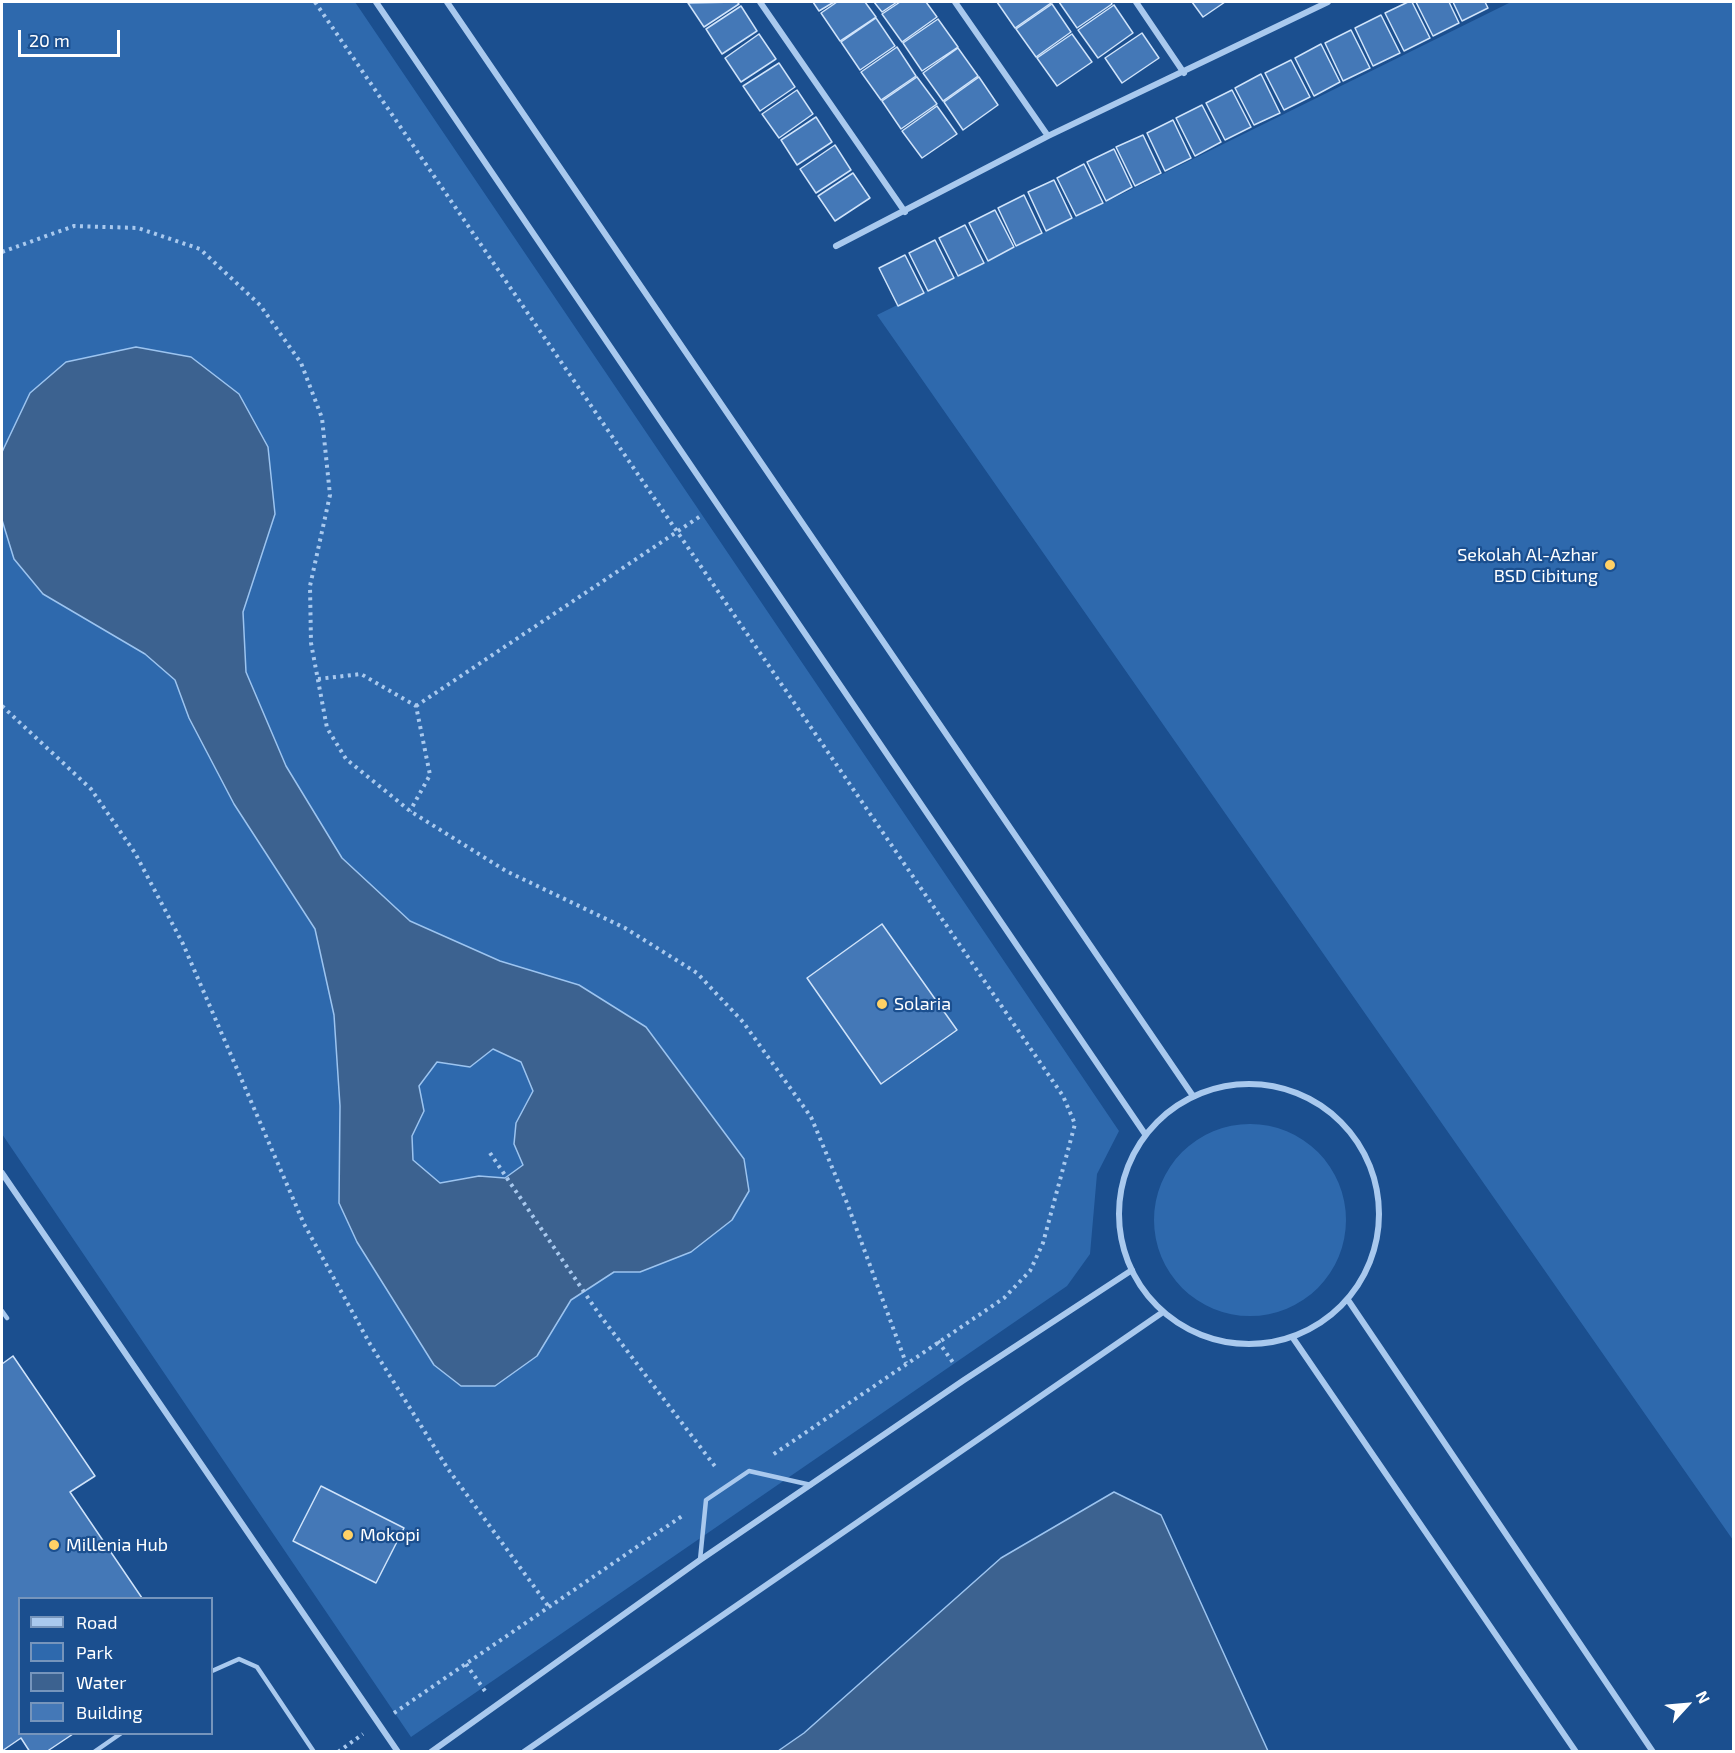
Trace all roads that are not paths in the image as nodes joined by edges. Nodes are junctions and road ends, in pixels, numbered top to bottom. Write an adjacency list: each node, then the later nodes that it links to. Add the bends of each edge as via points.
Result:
1 (376, 2): 12 (street)
2 (447, 2): 11 (street)
3 (760, 2): 9 (street)
4 (955, 2): 8 (street)
5 (1137, 2): 7 (street)
6 (1328, 2): 7 (street)
7 (1184, 73): 8 (street)
8 (1048, 136): 9 (street)
9 (905, 212): 10 (street)
10 (836, 246)
11 (1193, 1096): 12 (street, via 1166,1112); 15 (street, via 1224,1085 1257,1083 1288,1090 1318,1103 1344,1125 1363,1151 1375,1181 1379,1212 1376,1244 1366,1274)
12 (1145, 1134): 14 (street, via 1124,1177 1119,1224)
13 (2, 1173): 26 (street)
14 (1132, 1270): 17 (street, via 1145,1293); 20 (street)
15 (1348, 1300): 19 (street, via 1323,1322); 30 (street)
16 (2, 1311): 18 (lane)
17 (1163, 1312): 19 (street, via 1192,1332 1225,1343 1259,1345); 28 (street)
18 (6, 1318)
19 (1293, 1338): 29 (street)
20 (811, 1485): 21 (street); 21 (lane, via 749,1471 706,1500)
21 (700, 1560): 27 (street)
22 (213, 1671): 25 (lane, via 239,1659 257,1667)
23 (119, 1735): 24 (lane)
24 (94, 1752)
25 (314, 1752)
26 (398, 1752)
27 (431, 1752)
28 (524, 1752)
29 (1576, 1752)
30 (1653, 1752)

